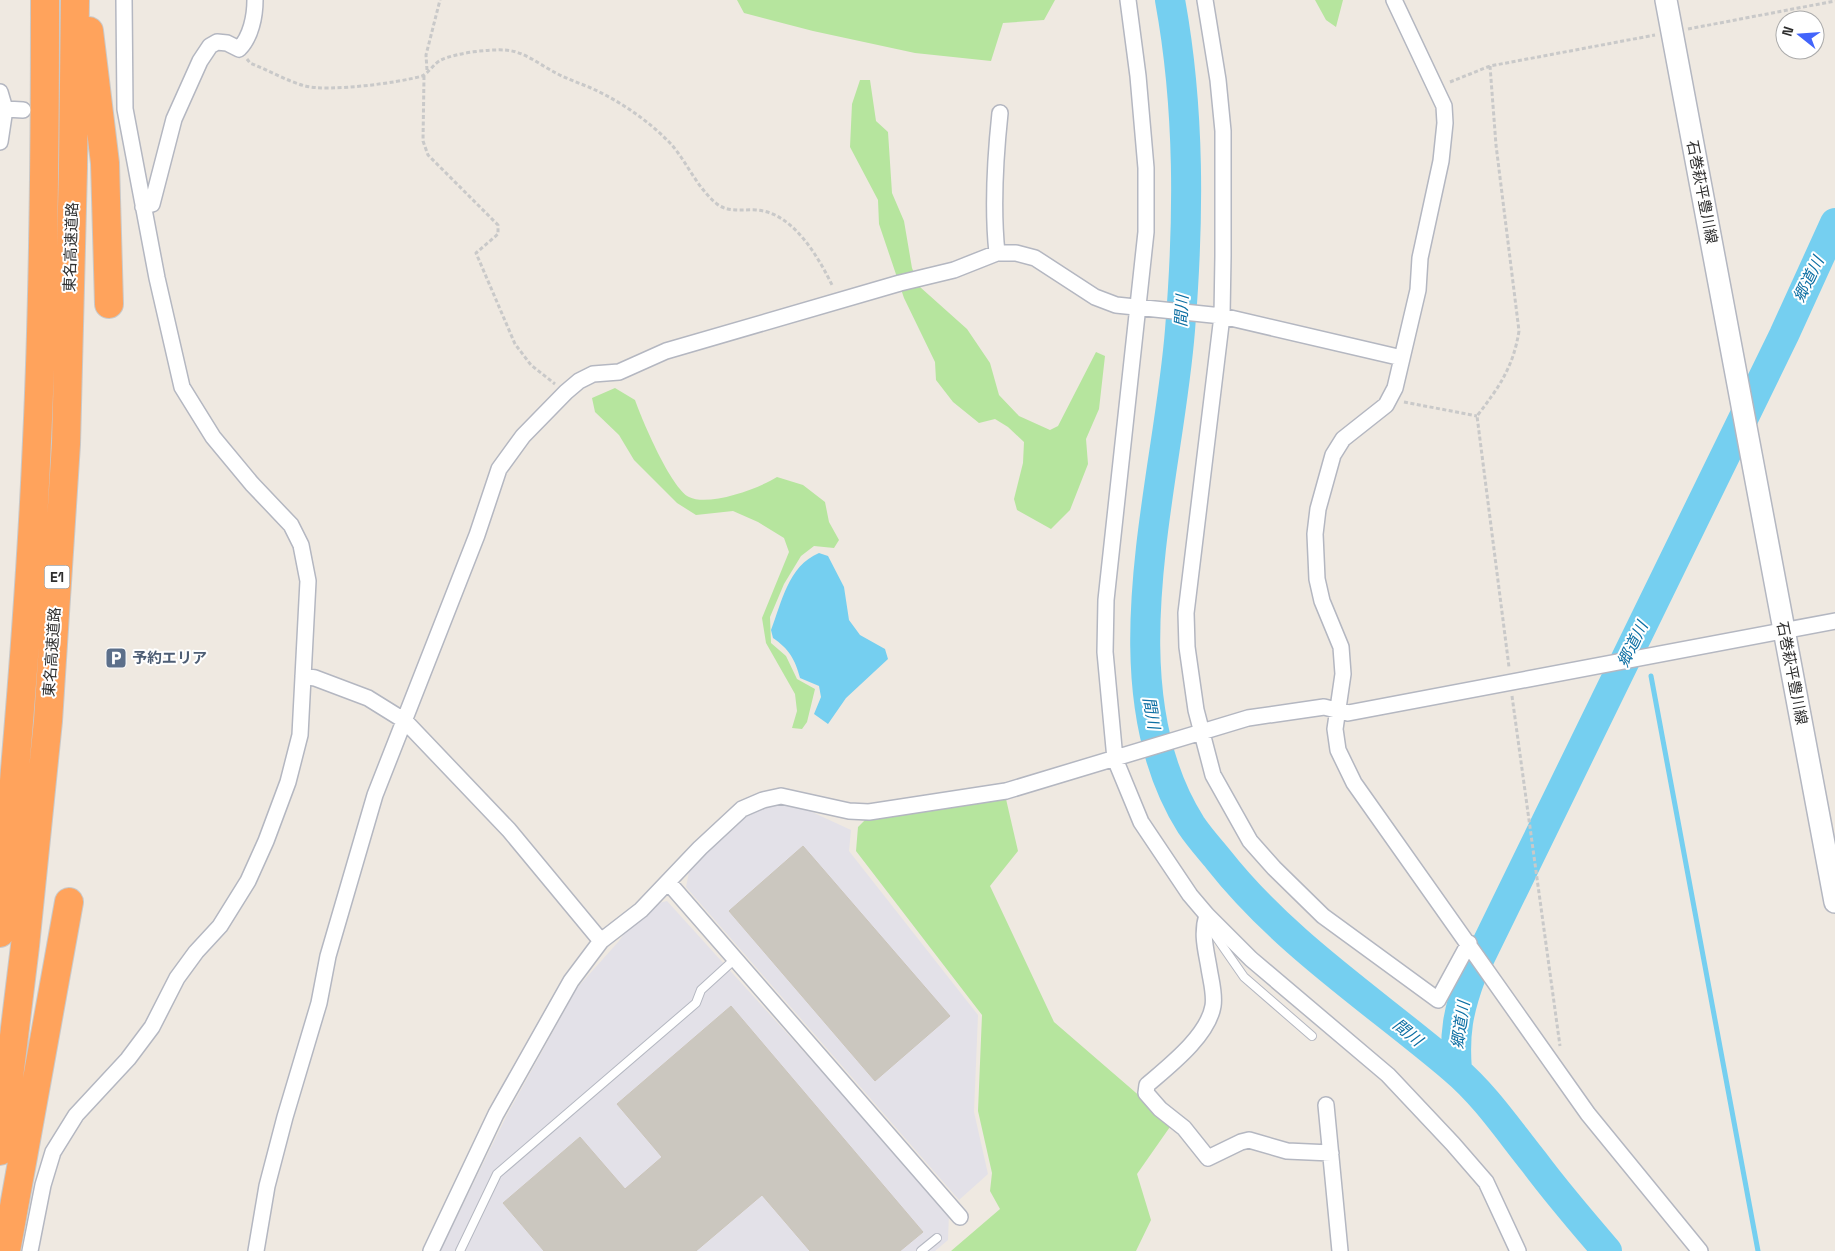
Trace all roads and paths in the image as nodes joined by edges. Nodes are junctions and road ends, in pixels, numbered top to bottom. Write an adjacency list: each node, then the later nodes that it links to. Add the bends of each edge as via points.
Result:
1 (45, 0): 45 (highway, 東名高速道路 / E1, via 45,147 37,441 20,721)
2 (75, 0): 52 (highway, 東名高速道路 / E1, via 66,444 48,721)
3 (85, 0): 26 (highway, via 105,163)
4 (124, 0): 23 (street, via 118,110)
5 (255, 0): 13 (street, via 251,27)
6 (440, 0): 15 (path, via 426,55)
7 (1128, 0): 27 (street, via 1146,168)
8 (1205, 0): 28 (street, via 1223,131)
9 (1394, 0): 17 (street)
10 (1666, 0): 12 (main road, 石巻萩平豊川線)
11 (1835, 1): 12 (path)
12 (1672, 32): 14 (path); 34 (main road, 石巻萩平豊川線)
13 (239, 49): 16 (path, via 250,62 306,86 361,86); 23 (street, via 217,42 210,46 200,61 174,119 152,204)
14 (1490, 66): 17 (path); 32 (path, via 1496,145 1519,332 1516,354 1505,378)
15 (427, 70): 16 (path); 25 (path, via 440,60 461,54 505,50 527,56 557,74 601,93 653,126 718,205 729,210 758,210 773,214 792,228 824,269)
16 (424, 76): 30 (path, via 423,141 428,155 498,226 498,234 476,253 515,344 531,365)
17 (1435, 88): 29 (street, via 1444,106 1441,161)
18 (0, 92): 19 (street)
19 (5, 109): 20 (street); 22 (street)
20 (23, 110)
21 (1000, 113): 24 (street, via 995,159)
22 (0, 142)
23 (143, 207): 35 (street, via 182,387 213,437 291,525 301,545 308,581)
24 (996, 253): 25 (street, via 954,270); 27 (street, via 1016,253 1035,258 1095,298)
25 (839, 302): 30 (street, via 666,351 619,372 593,374)
26 (109, 304)
27 (1142, 309): 28 (street); 40 (street, via 1106,600 1105,652)
28 (1219, 315): 29 (street); 39 (street, via 1186,613)
29 (1402, 358): 31 (street)
30 (566, 392): 38 (street, via 523,436 498,470 477,535)
31 (1391, 399): 32 (path); 37 (street, via 1343,439 1333,455 1318,509 1315,534 1317,579 1322,601 1341,648 1343,674)
32 (1477, 416): 36 (path)
33 (1835, 621): 34 (street)
34 (1784, 631): 36 (street); 43 (main road, 石巻萩平豊川線)
35 (303, 676): 38 (street, via 368,698); 57 (street, via 300,735 288,782 248,881 220,926 177,978 152,1027 128,1059 76,1115 58,1145 43,1185)
36 (1510, 680): 37 (street, via 1348,713); 50 (path)
37 (1337, 710): 39 (street, via 1324,707 1248,718); 47 (street, via 1338,750 1354,783)
38 (405, 721): 46 (street, via 509,830); 58 (street, via 374,795 328,956 319,1003 267,1186)
39 (1197, 734): 40 (street); 47 (street, via 1214,775 1250,841 1323,916 1438,1000)
40 (1118, 758): 41 (street, via 1006,791 869,812 849,811 781,796 763,800 742,809); 44 (street, via 1140,822)
41 (668, 882): 46 (street, via 641,910); 48 (street)
42 (69, 902): 56 (highway)
43 (1835, 902)
44 (1205, 920): 49 (lane, via 1244,977); 53 (street, via 1203,936 1214,994 1213,1008 1206,1025 1175,1061 1147,1085 1146,1093 1184,1128 1208,1158 1249,1140 1287,1152); 63 (street, via 1388,1075 1486,1182)
45 (0, 933)
46 (601, 941): 59 (street, via 571,981 496,1114)
47 (1470, 945): 50 (street)
48 (735, 959): 54 (street); 60 (lane, via 701,990 696,1003 497,1174)
49 (1312, 1036)
50 (1566, 1082): 64 (street, via 1588,1114)
51 (1326, 1106): 53 (street)
52 (0, 1151)
53 (1331, 1153): 62 (street)
54 (960, 1217)
55 (937, 1238): 61 (lane)
56 (6, 1251)
57 (30, 1251)
58 (256, 1251)
59 (432, 1251)
60 (460, 1251)
61 (921, 1251)
62 (1340, 1251)
63 (1518, 1251)
64 (1700, 1251)

